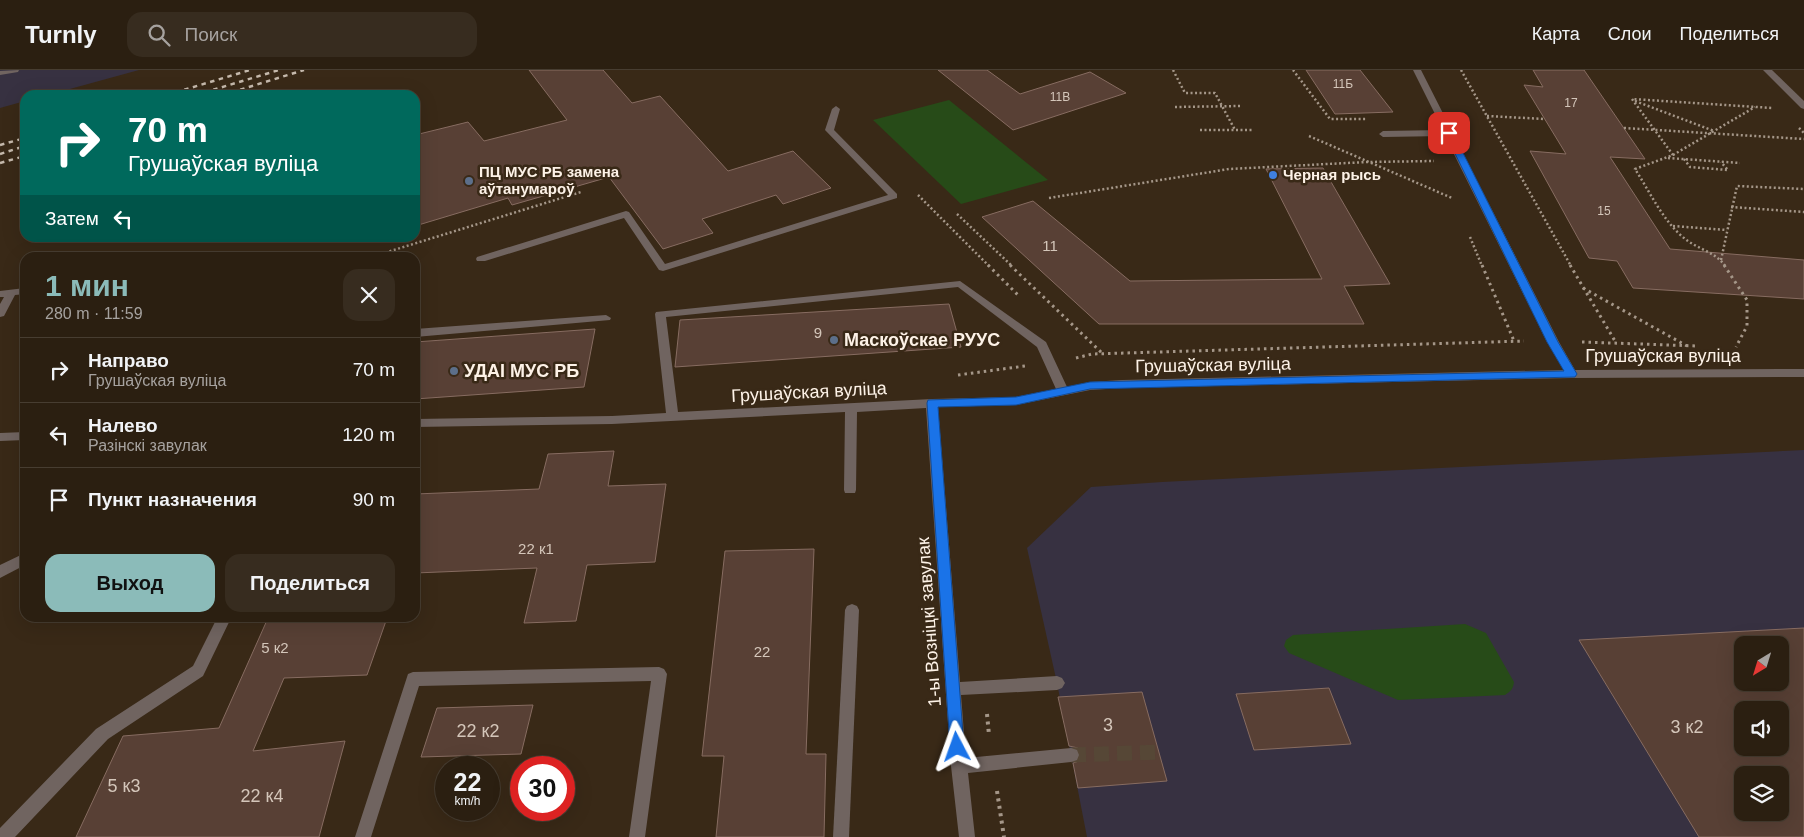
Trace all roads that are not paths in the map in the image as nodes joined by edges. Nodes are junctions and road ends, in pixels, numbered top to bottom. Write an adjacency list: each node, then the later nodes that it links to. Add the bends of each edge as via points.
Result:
1 (15, 70): 4 (street)
2 (1417, 70): 7 (street)
3 (1766, 70): 5 (street)
4 (0, 73)
5 (1804, 106)
6 (836, 110): 9 (street, via 830,130 894,196 663,268 626,214)
7 (1449, 133): 8 (street); 17 (street, via 1552,342)
8 (1383, 134)
9 (481, 259)
10 (20, 291): 11 (street)
11 (12, 292): 12 (street); 13 (street)
12 (0, 294)
13 (0, 314)
14 (606, 318): 15 (street)
15 (420, 334)
16 (1804, 372): 17 (street, Грушаўская вуліца)
17 (1572, 374): 18 (street, Грушаўская вуліца, via 1122,384)
18 (1063, 391): 19 (street, Грушаўская вуліца, via 1016,401); 21 (street, via 1042,345 960,284 660,314)
19 (932, 403): 20 (street, Грушаўская вуліца); 31 (street, 1-ы Возніцкі завулак)
20 (851, 407): 21 (street, Грушаўская вуліца); 25 (street)
21 (673, 417): 22 (street, Грушаўская вуліца)
22 (420, 423)
23 (20, 436): 24 (street)
24 (0, 437)
25 (850, 490)
26 (20, 562): 27 (street)
27 (0, 572)
28 (852, 610): 37 (street)
29 (222, 622): 34 (street, via 198,671 102,734)
30 (1056, 682): 31 (street)
31 (953, 689): 33 (street, 1-ы Возніцкі завулак)
32 (1071, 755): 33 (street)
33 (959, 766): 38 (street, 1-ы Возніцкі завулак)
34 (3, 837)
35 (363, 837): 36 (street, via 413,679 659,674)
36 (637, 837)
37 (841, 837)
38 (966, 837)

